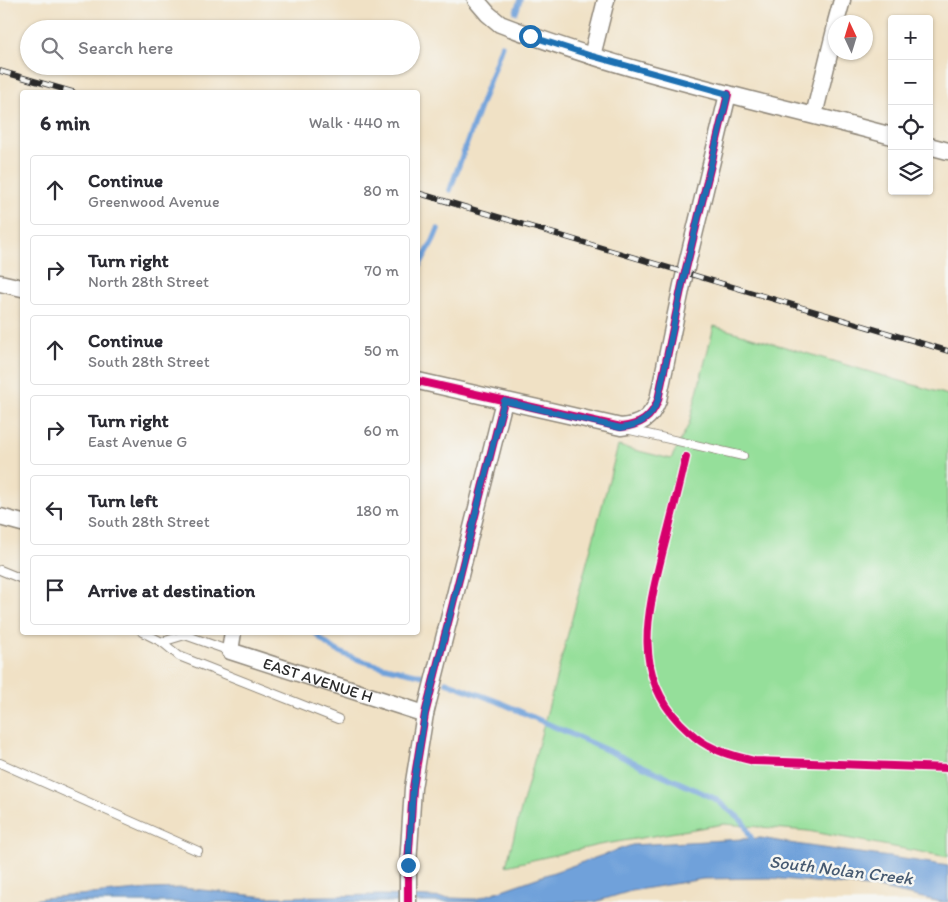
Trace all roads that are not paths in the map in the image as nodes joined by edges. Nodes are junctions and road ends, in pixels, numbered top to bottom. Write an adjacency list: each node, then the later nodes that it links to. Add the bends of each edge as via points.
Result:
1 (476, 0): 5 (street, via 500,24)
2 (606, 0): 5 (street)
3 (842, 0): 4 (street)
4 (838, 15)
5 (592, 56): 7 (street)
6 (828, 57): 8 (street)
7 (728, 94): 8 (street); 16 (street, via 658,400 651,414 640,424)
8 (814, 115): 9 (street)
9 (888, 135)
10 (933, 147): 11 (street)
11 (948, 151)
12 (0, 283): 13 (street)
13 (20, 288)
14 (420, 380): 15 (street)
15 (504, 401): 16 (street); 26 (street)
16 (621, 428): 17 (lane)
17 (743, 456)
18 (0, 517): 19 (street)
19 (20, 522)
20 (0, 570): 21 (lane)
21 (20, 578)
22 (148, 635): 24 (lane)
23 (233, 635): 25 (street)
24 (162, 642): 25 (lane, via 185,635); 27 (lane, via 179,656)
25 (230, 651): 26 (street, EAST AVENUE H)
26 (425, 714): 30 (street, via 413,788)
27 (338, 719)
28 (0, 763): 29 (lane)
29 (198, 851)
30 (408, 902)

